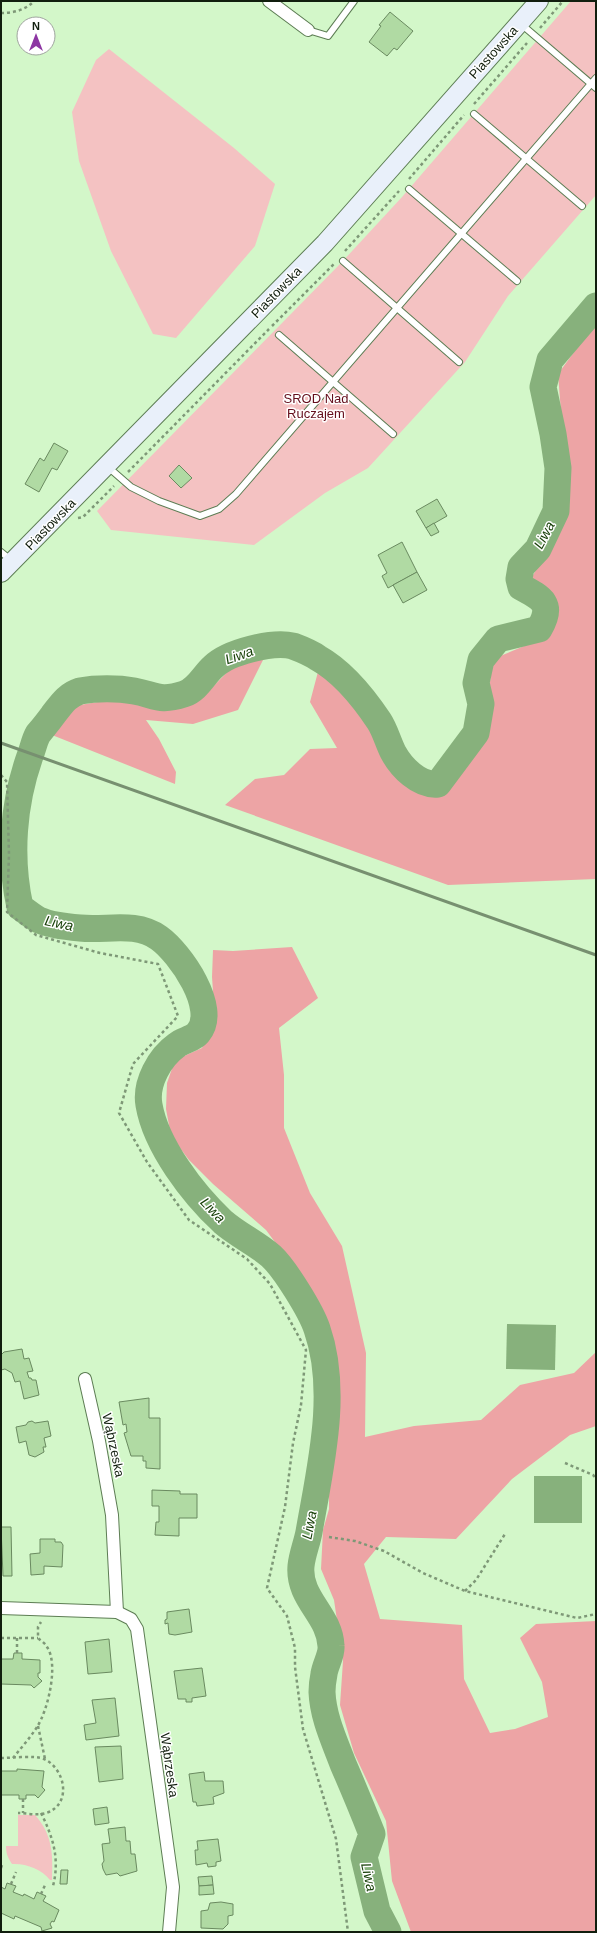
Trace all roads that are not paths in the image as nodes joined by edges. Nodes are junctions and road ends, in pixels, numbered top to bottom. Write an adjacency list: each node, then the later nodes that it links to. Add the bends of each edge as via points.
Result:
1 (269, 1): 5 (street)
2 (354, 1): 5 (lane, via 328,36)
3 (539, 1): 4 (street, Piastowska)
4 (520, 23): 7 (lane); 20 (street, Piastowska, via 325,243)
5 (308, 30)
6 (596, 78): 7 (lane)
7 (594, 86): 9 (lane)
8 (474, 114): 9 (lane)
9 (526, 159): 11 (lane); 12 (lane)
10 (409, 189): 12 (lane)
11 (582, 206)
12 (461, 234): 14 (lane); 15 (lane)
13 (343, 261): 15 (lane)
14 (517, 281)
15 (397, 308): 17 (lane); 18 (lane)
16 (280, 335): 18 (lane)
17 (459, 362)
18 (333, 382): 19 (lane); 20 (lane, via 236,494 219,509 200,516 159,501 125,483)
19 (393, 434)
20 (107, 466): 21 (street, Piastowska)
21 (5, 562)
22 (85, 1380): 24 (street, Wąbrzeska, via 112,1515)
23 (1, 1608): 24 (street)
24 (117, 1612): 25 (street, Wąbrzeska, via 130,1619 138,1628 173,1887)
25 (168, 1932)

